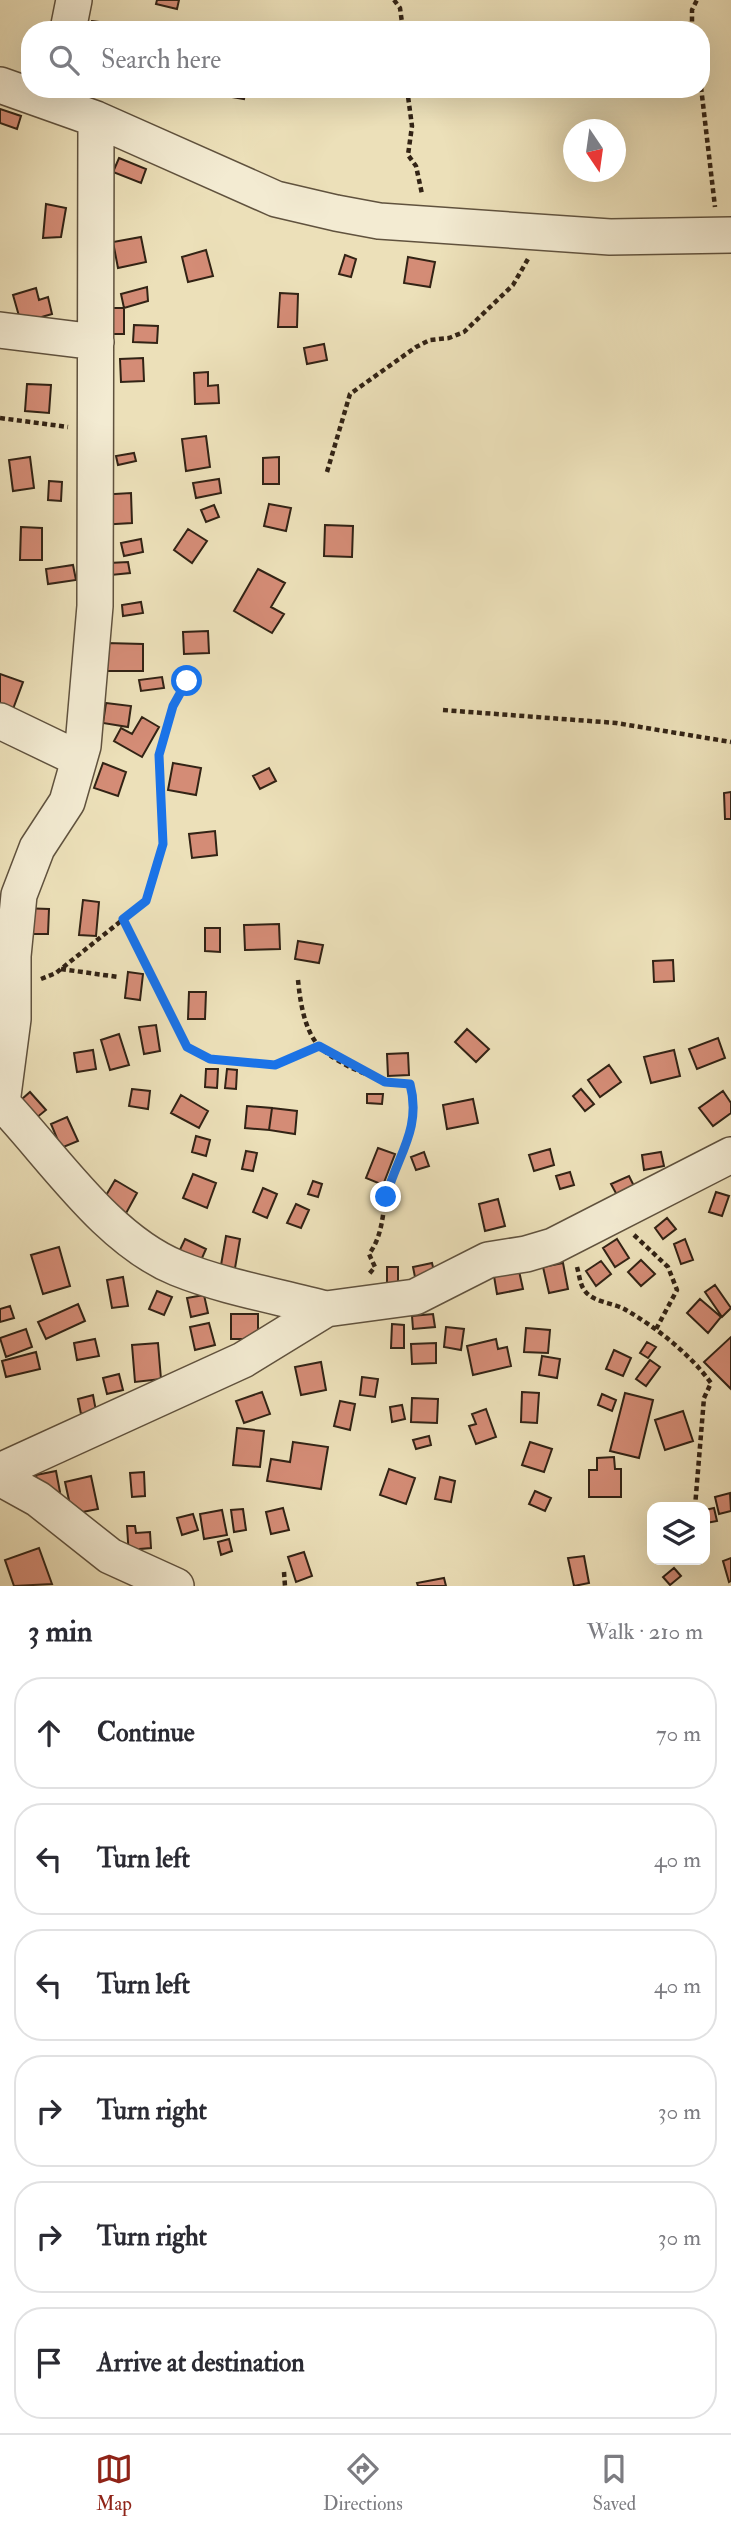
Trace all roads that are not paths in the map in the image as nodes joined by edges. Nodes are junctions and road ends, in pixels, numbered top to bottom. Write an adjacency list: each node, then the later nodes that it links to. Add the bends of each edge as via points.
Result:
1 (74, 0): 2 (street)
2 (70, 21)
3 (0, 85): 4 (street)
4 (21, 89)
5 (63, 98): 6 (street)
6 (96, 119): 7 (street, via 275,199 379,221 610,237); 9 (street)
7 (723, 235)
8 (0, 330): 9 (street)
9 (96, 341): 11 (street, via 95,606)
10 (0, 721): 11 (street)
11 (79, 760): 12 (street, via 67,802 37,848 19,895 15,989)
12 (1, 1102): 14 (street, via 103,1217 147,1251 176,1268)
13 (731, 1155): 14 (street, via 553,1246 488,1260 415,1297)
14 (326, 1308): 15 (street, via 243,1360)
15 (0, 1471)
16 (0, 1478): 17 (street, via 38,1499)
17 (112, 1571): 18 (street)
18 (176, 1586)

